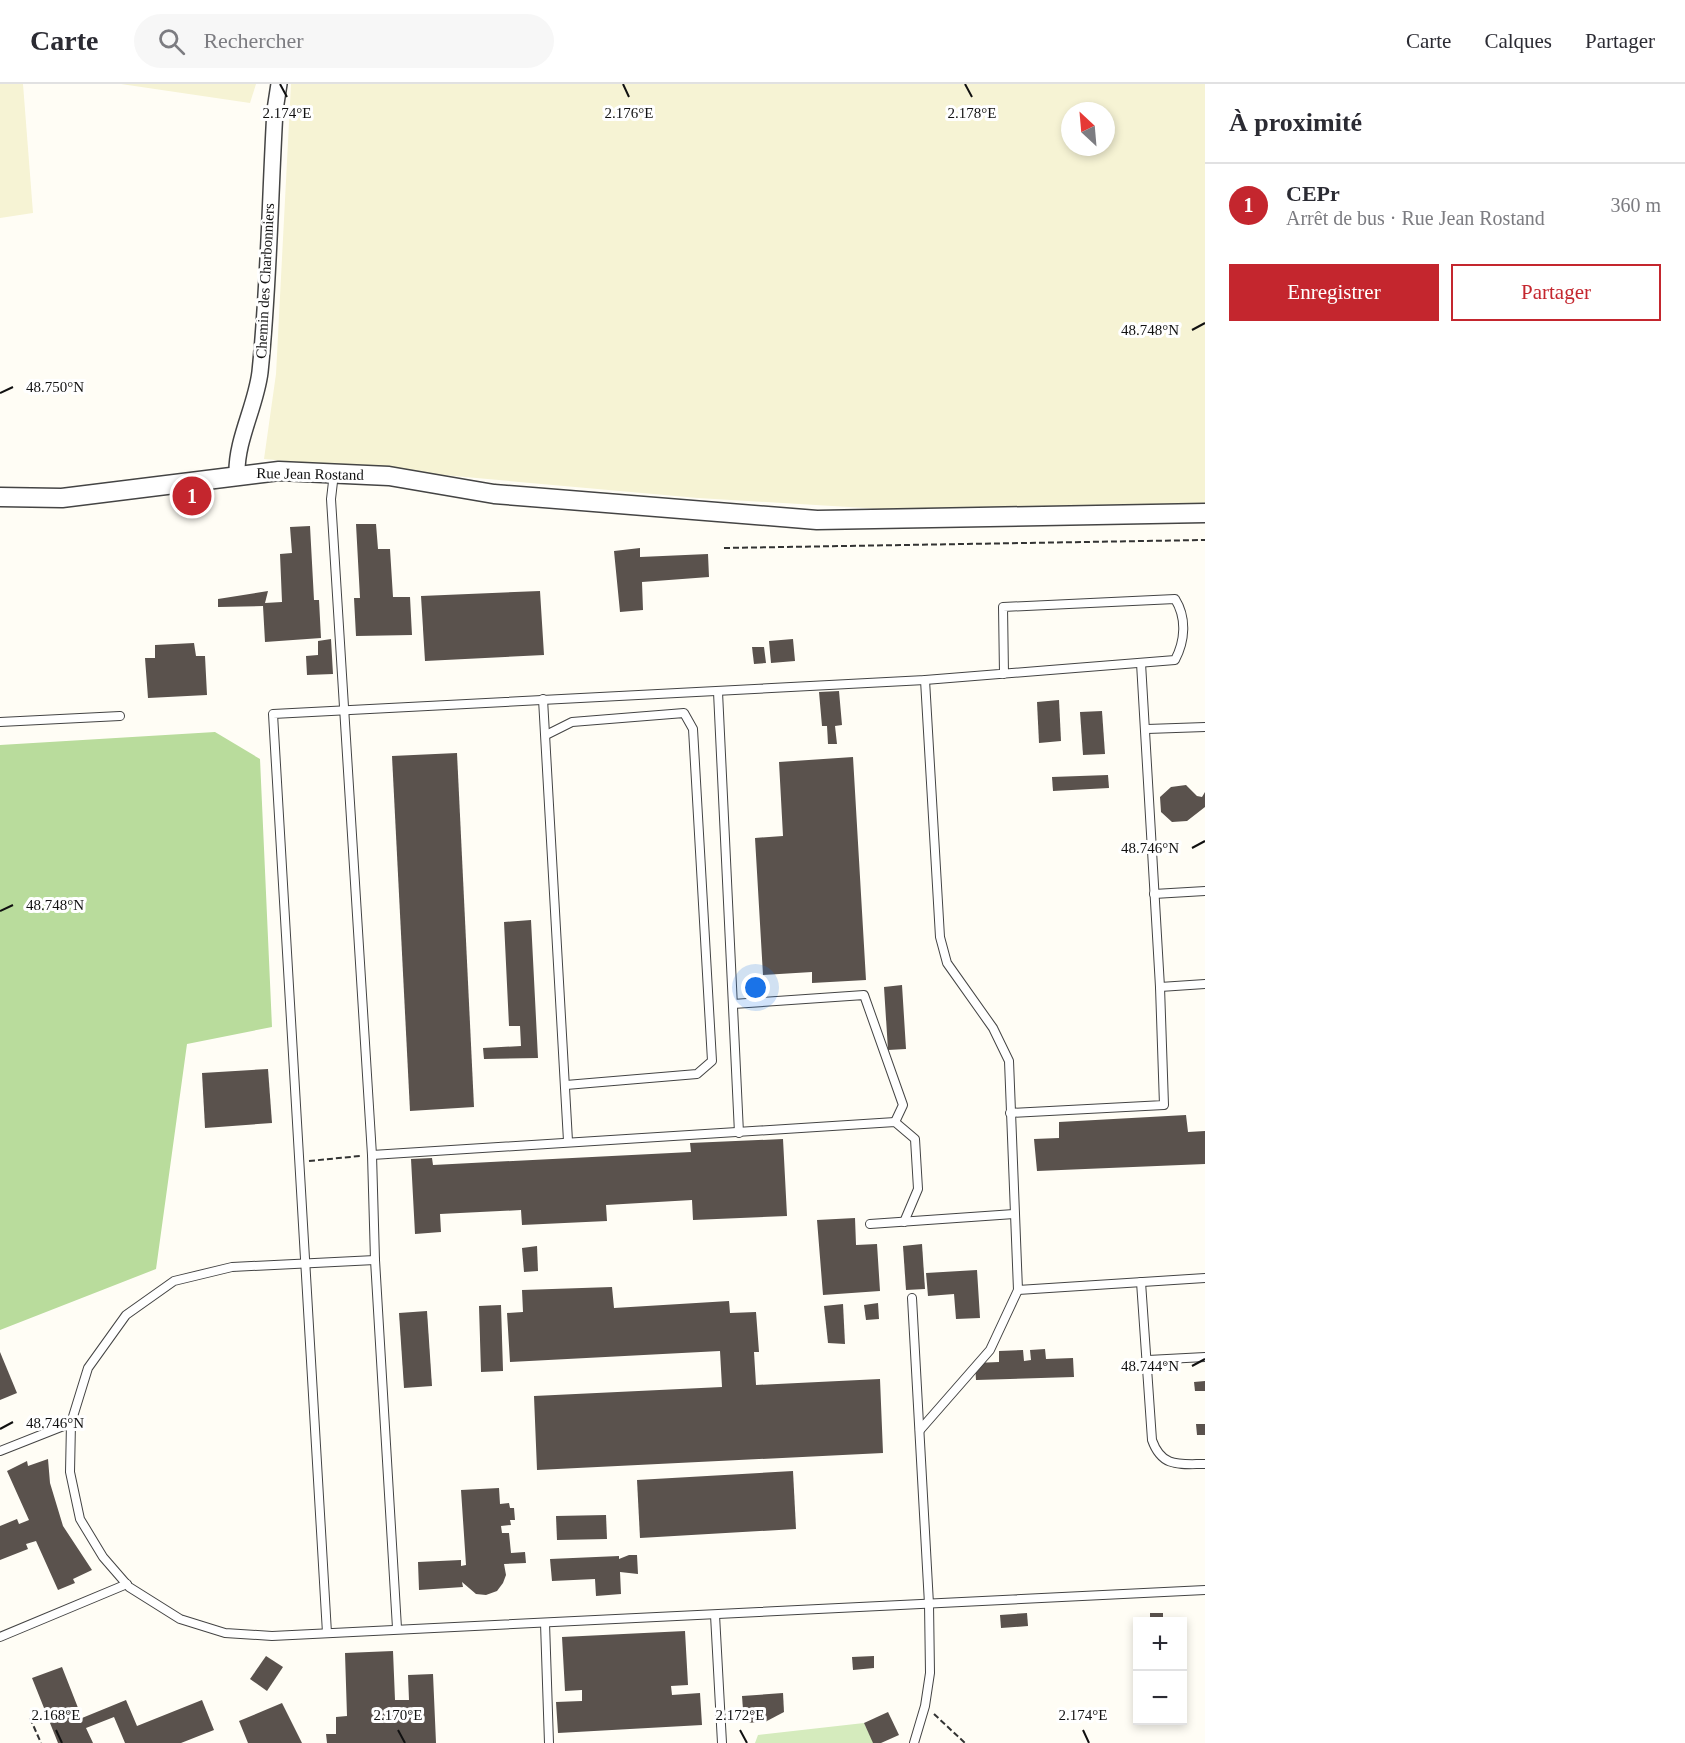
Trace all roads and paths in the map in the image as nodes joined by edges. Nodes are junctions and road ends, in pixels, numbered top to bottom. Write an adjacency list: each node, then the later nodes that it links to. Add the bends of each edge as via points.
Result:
1 (279, 84): 3 (street, Chemin des Charbonniers, via 274,110 260,374 236,459)
2 (334, 473): 3 (street, Rue Jean Rostand); 5 (street, Rue Jean Rostand, via 389,476 494,494 817,519); 13 (lane, via 331,499)
3 (237, 474): 4 (street, Rue Jean Rostand, via 62,498)
4 (0, 497)
5 (1205, 513)
6 (1205, 540): 7 (path)
7 (724, 548)
8 (1141, 663): 9 (lane); 9 (lane, via 1175,660 1183,645 1182,610 1175,599 1003,607); 17 (lane)
9 (1004, 674): 10 (lane)
10 (925, 680): 11 (lane); 25 (lane, via 940,937 947,963 993,1028 1009,1061)
11 (718, 692): 12 (lane); 23 (lane)
12 (543, 699): 13 (lane); 18 (lane)
13 (343, 711): 29 (lane); 30 (lane, via 273,714)
14 (120, 716): 15 (lane)
15 (0, 722)
16 (1205, 726): 17 (lane)
17 (1147, 729): 20 (lane)
18 (546, 735): 24 (lane); 24 (lane, via 572,722 684,713 693,729 712,1049 712,1061 697,1074)
19 (1205, 891): 20 (lane)
20 (1154, 894): 22 (lane)
21 (1205, 984): 22 (lane)
22 (1160, 987): 25 (lane, via 1164,1105)
23 (733, 1004): 26 (lane, via 864,996 903,1106); 27 (lane)
24 (566, 1085): 28 (lane)
25 (1010, 1113): 31 (lane)
26 (895, 1122): 27 (lane); 32 (lane, via 915,1139 918,1189)
27 (739, 1133): 28 (lane)
28 (568, 1142): 29 (lane)
29 (372, 1155): 30 (path); 34 (lane)
30 (299, 1161): 35 (lane)
31 (1014, 1214): 32 (lane); 38 (lane)
32 (904, 1222): 33 (lane)
33 (870, 1224)
34 (375, 1260): 35 (lane); 51 (lane)
35 (304, 1265): 42 (lane, via 232,1267 174,1281 126,1315 88,1368); 52 (lane)
36 (1205, 1278): 37 (lane)
37 (1141, 1282): 38 (lane); 41 (lane)
38 (1018, 1290): 43 (lane, via 990,1350)
39 (912, 1298): 43 (lane)
40 (1205, 1357): 41 (lane)
41 (1148, 1360): 45 (lane, via 1152,1440 1157,1454 1174,1464)
42 (71, 1423): 44 (lane); 46 (lane, via 70,1472 80,1519 103,1557)
43 (920, 1430): 48 (lane)
44 (0, 1451)
45 (1205, 1464)
46 (127, 1584): 52 (lane, via 180,1619 225,1632 272,1636); 53 (lane)
47 (1205, 1590): 48 (lane)
48 (929, 1604): 49 (lane); 54 (lane, via 930,1673)
49 (715, 1615): 50 (lane); 58 (lane)
50 (545, 1623): 51 (lane); 57 (lane)
51 (397, 1628): 52 (lane)
52 (327, 1633)
53 (0, 1637)
54 (925, 1706): 59 (lane); 60 (path)
55 (30, 1718): 56 (path)
56 (40, 1743)
57 (549, 1743)
58 (722, 1743)
59 (914, 1743)
60 (965, 1743)

